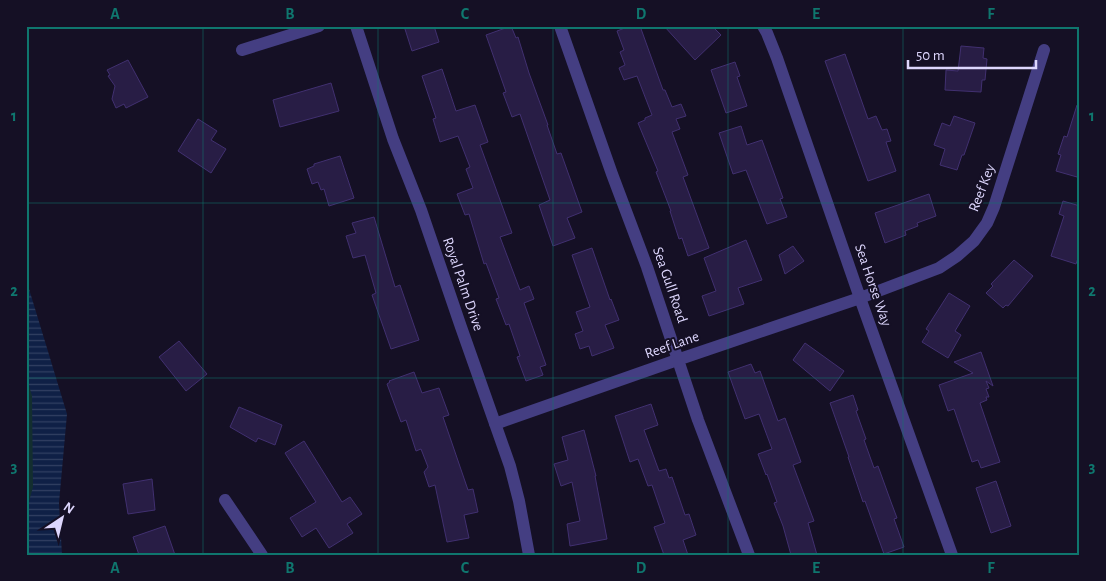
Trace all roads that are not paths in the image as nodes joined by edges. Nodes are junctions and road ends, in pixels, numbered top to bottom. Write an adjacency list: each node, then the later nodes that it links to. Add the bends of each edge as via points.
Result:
1 (319, 26): 5 (street)
2 (356, 26): 9 (street, Royal Palm Drive)
3 (560, 26): 8 (street, Sea Gull Road)
4 (763, 26): 7 (street, Sea Horse Way)
5 (242, 50)
6 (1044, 50): 7 (street, Reef Key, via 994,208 974,241 939,268)
7 (860, 298): 8 (street, Reef Lane); 14 (street, Sea Horse Way)
8 (677, 360): 9 (street, Reef Lane); 13 (street, Sea Gull Road)
9 (495, 424): 12 (street, Royal Palm Drive, via 510,466)
10 (226, 500): 11 (street)
11 (262, 555)
12 (529, 555)
13 (749, 555)
14 (952, 555)

